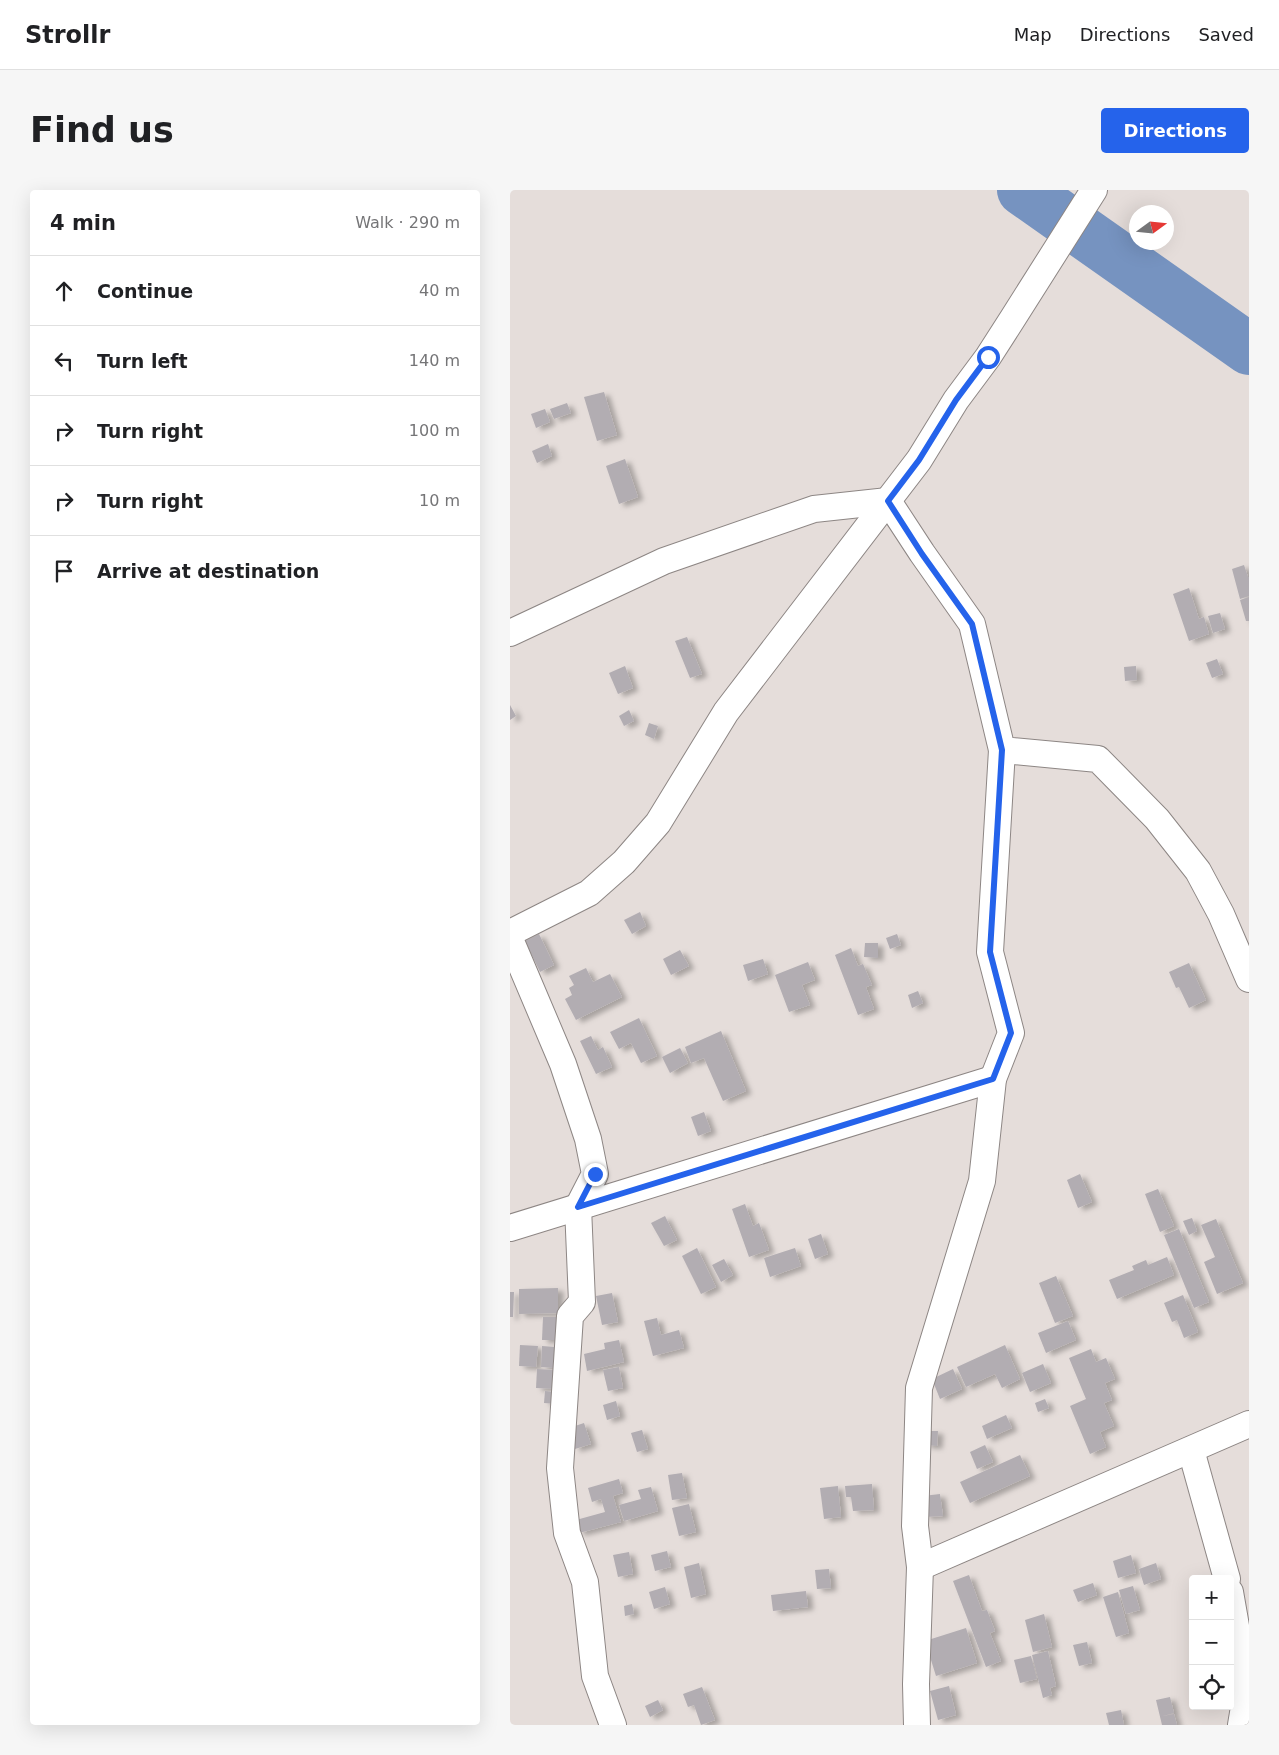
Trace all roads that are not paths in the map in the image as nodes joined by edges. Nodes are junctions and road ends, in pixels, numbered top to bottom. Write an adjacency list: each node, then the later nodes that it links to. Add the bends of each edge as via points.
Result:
1 (1094, 190): 2 (street, via 988,357)
2 (888, 501): 3 (street, via 814,509 664,561); 4 (street, via 972,624); 5 (street, via 726,712 658,823 624,862 589,893)
3 (510, 633)
4 (1002, 750): 7 (street, via 1098,758 1157,819 1198,871); 8 (street, via 990,952 1011,1033)
5 (510, 933)
6 (510, 939): 9 (street, via 563,1064 588,1139 595,1174)
7 (1249, 979)
8 (993, 1079): 9 (street); 13 (street, via 982,1181 919,1388 915,1526)
9 (578, 1207): 10 (street); 16 (street, via 582,1302 570,1316 560,1468 567,1533 585,1582 595,1676)
10 (510, 1228)
11 (1249, 1424): 12 (street)
12 (1191, 1450): 13 (street); 14 (street)
13 (920, 1567): 17 (street)
14 (1225, 1575)
15 (1234, 1615): 18 (street, via 1247,1689)
16 (613, 1725)
17 (917, 1725)
18 (1241, 1725)

